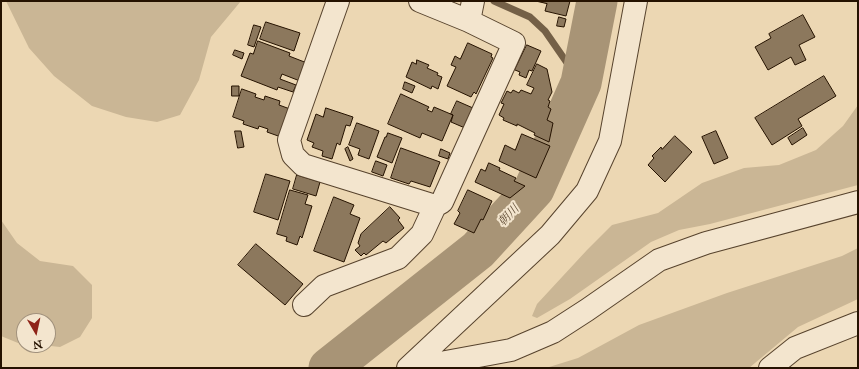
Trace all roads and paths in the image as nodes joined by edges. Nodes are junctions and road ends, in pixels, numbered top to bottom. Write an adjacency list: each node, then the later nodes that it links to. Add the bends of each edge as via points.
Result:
1 (338, 1): 6 (street, via 289,140 293,155 302,165)
2 (420, 1): 4 (street)
3 (636, 1): 9 (street, via 610,141 587,191 550,235)
4 (471, 10): 6 (street, via 514,43 442,202)
5 (858, 202): 10 (street, via 706,243 660,260 553,332 511,350)
6 (435, 206): 7 (street, via 422,234 398,258 324,286)
7 (304, 305)
8 (858, 323): 11 (street, via 795,348)
9 (408, 368)
10 (413, 368)
11 (770, 368)

